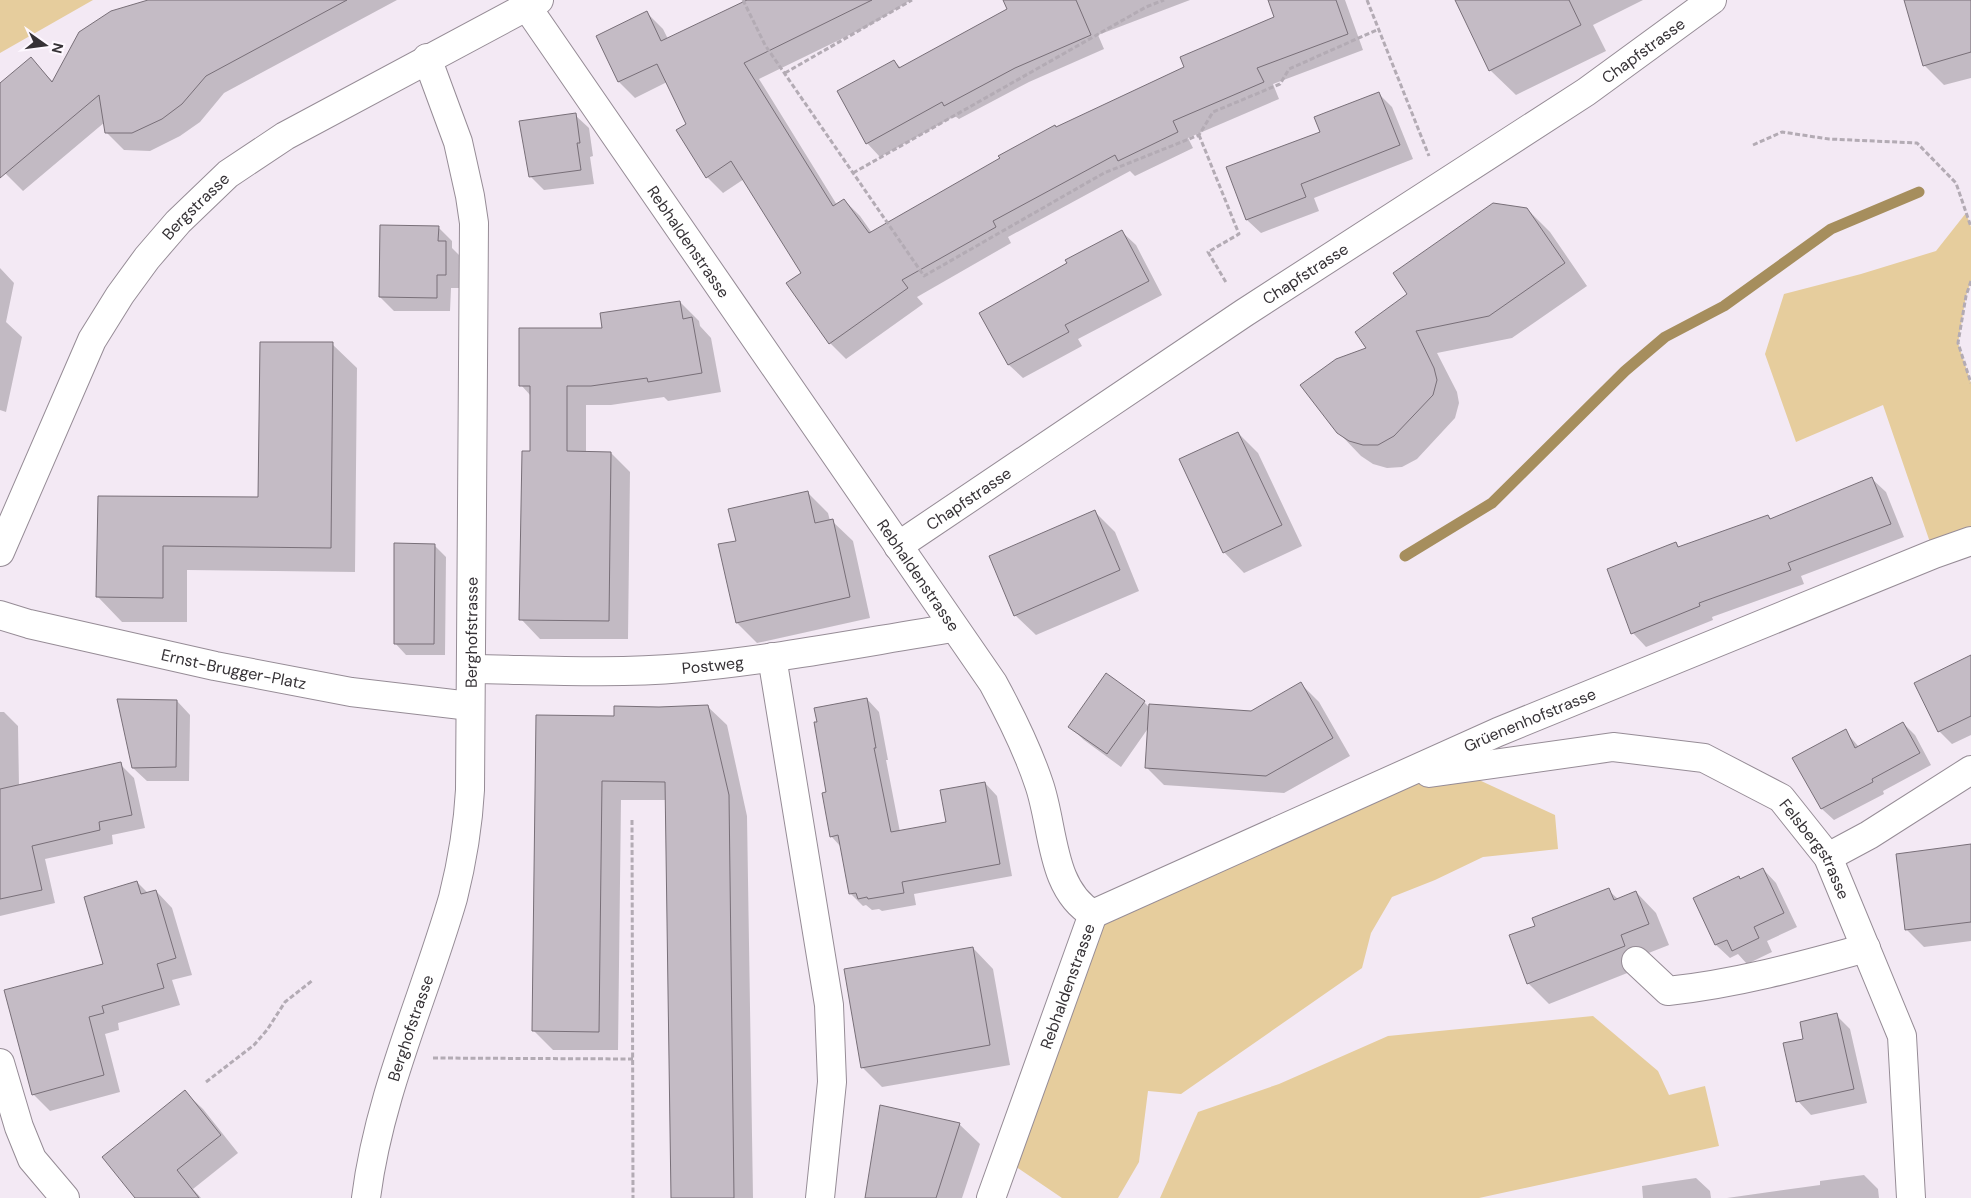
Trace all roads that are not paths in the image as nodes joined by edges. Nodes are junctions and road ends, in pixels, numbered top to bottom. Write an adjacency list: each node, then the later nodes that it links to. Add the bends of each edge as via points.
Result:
1 (1712, 0): 5 (street, Chapfstrasse, via 1586,92 1244,313)
2 (533, 3): 3 (street, Bergstrasse); 5 (street, Rebhaldenstrasse)
3 (427, 58): 6 (street, Bergstrasse, via 285,136 228,174 178,222 120,294 92,340); 10 (street, Berghofstrasse, via 458,142 474,223)
4 (1971, 541): 13 (street, Grüenenhofstrasse, via 1498,732)
5 (898, 546): 8 (street, Rebhaldenstrasse)
6 (0, 552)
7 (0, 615): 11 (street, Ernst-Brugger-Platz, via 215,666 351,692)
8 (953, 628): 9 (street, Postweg); 15 (street, Rebhaldenstrasse, via 993,683 1022,737 1040,787 1064,883 1078,903)
9 (772, 657): 10 (street, Postweg, via 648,670); 21 (street, via 822,953 830,1019 832,1082)
10 (471, 669): 11 (street, Berghofstrasse)
11 (470, 706): 20 (street, Berghofstrasse, via 468,828 461,866 378,1138)
12 (1971, 770): 14 (street, via 1869,836)
13 (1396, 778): 14 (street, Felsbergstrasse, via 1613,747 1704,758 1781,798); 15 (street, Grüenenhofstrasse)
14 (1828, 857): 16 (street, Felsbergstrasse)
15 (1093, 914): 22 (street, Rebhaldenstrasse)
16 (1866, 948): 17 (street, via 1778,972 1668,991); 23 (street, Felsbergstrasse, via 1902,1036)
17 (1636, 961)
18 (0, 1063): 19 (street, via 32,1159)
19 (65, 1198)
20 (366, 1198)
21 (820, 1198)
22 (991, 1198)
23 (1911, 1198)

